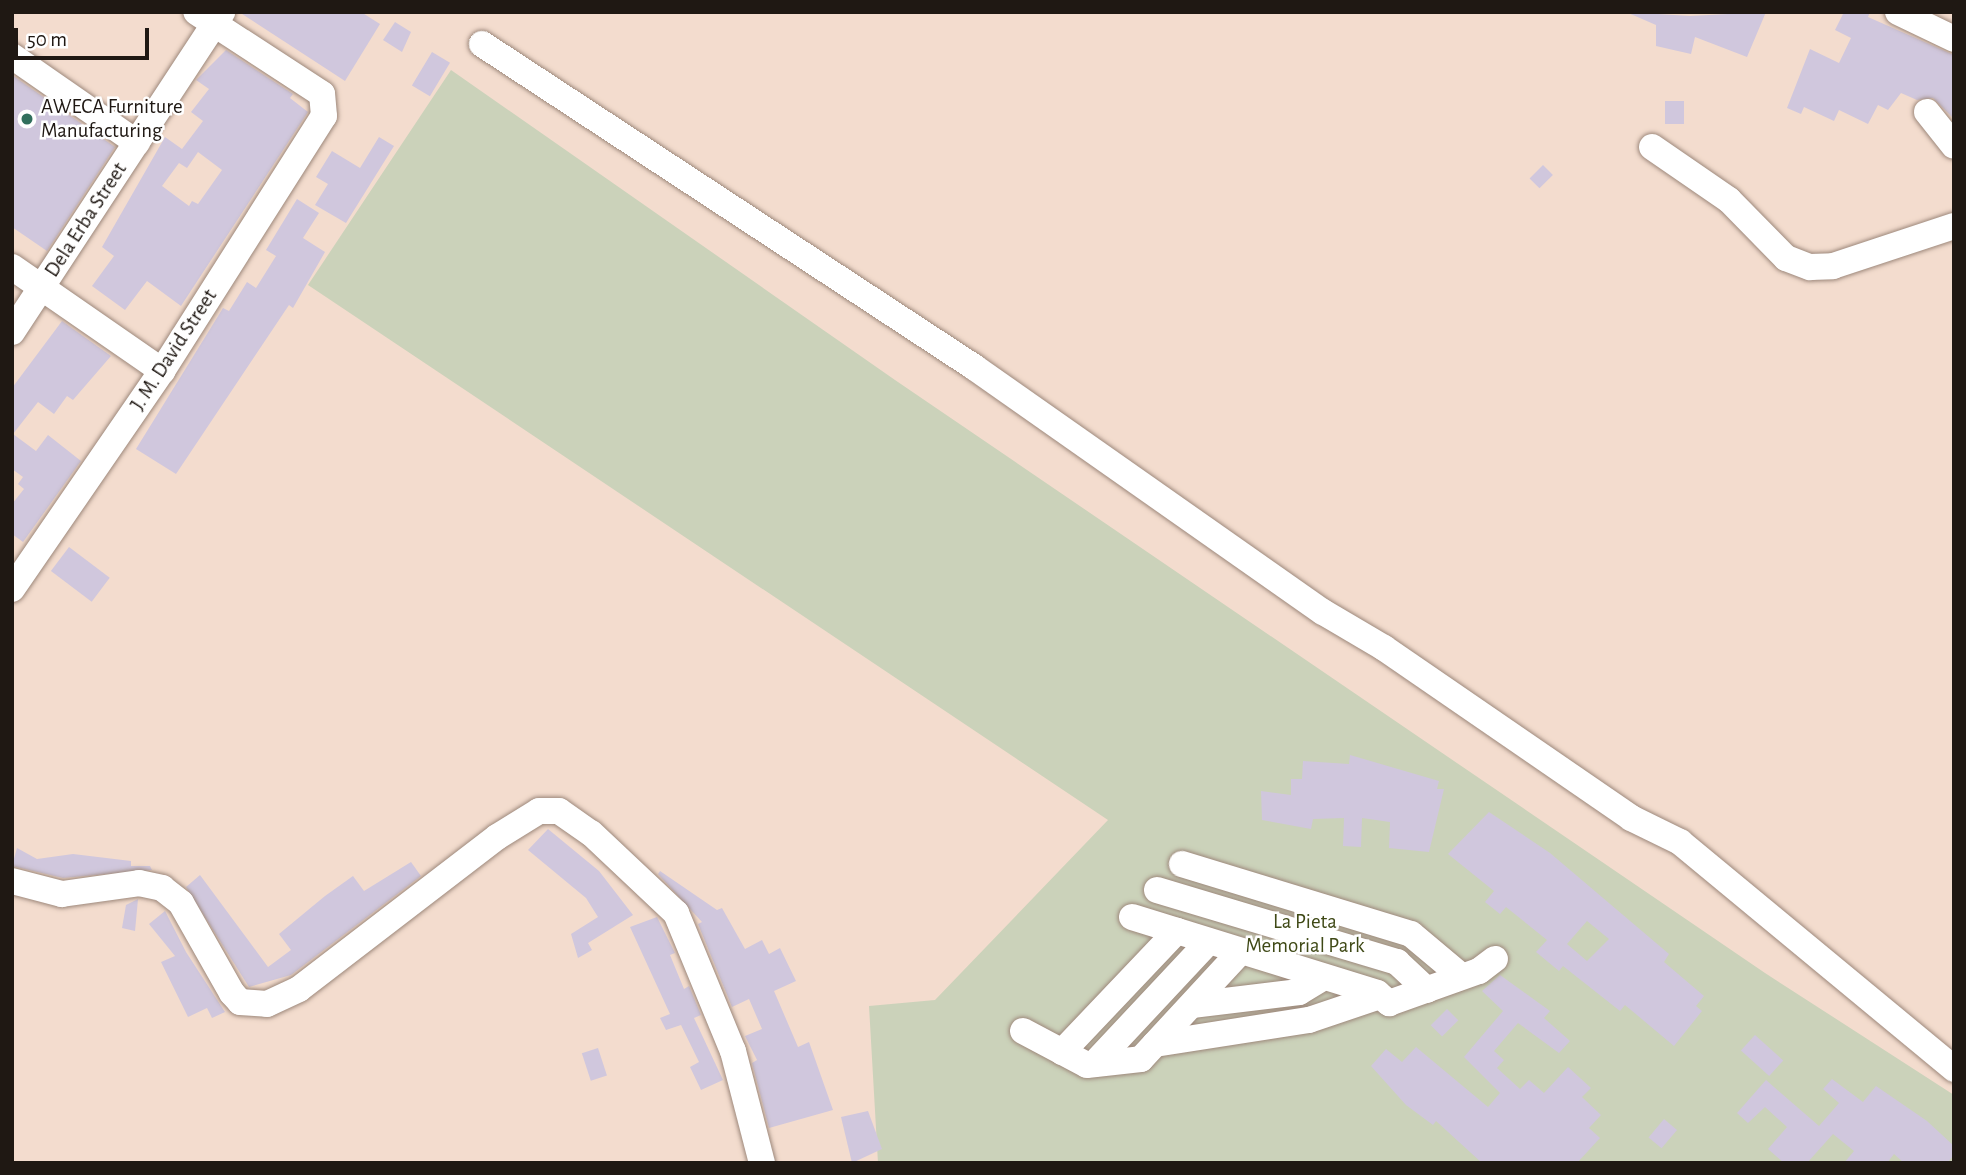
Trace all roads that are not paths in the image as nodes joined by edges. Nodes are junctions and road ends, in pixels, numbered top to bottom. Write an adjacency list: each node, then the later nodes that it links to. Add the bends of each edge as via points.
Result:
1 (1898, 12): 3 (street)
2 (211, 17): 7 (street, Dela Erba Street); 14 (street, J. M. David Street, via 322,94 324,104 309,143)
3 (1954, 39)
4 (481, 44): 35 (street, via 974,367 1323,612 1384,648 1601,799 1680,842)
5 (12, 56): 7 (street)
6 (1927, 112): 8 (street)
7 (137, 143): 12 (street, Dela Erba Street)
8 (1954, 146)
9 (1652, 147): 10 (street, via 1729,200 1786,258 1810,267 1833,266)
10 (1954, 226)
11 (12, 267): 12 (street)
12 (42, 288): 13 (street, Dela Erba Street); 14 (street)
13 (12, 332)
14 (162, 370): 15 (street, J. M. David Street)
15 (12, 589)
16 (1182, 864): 26 (street, via 1411,934)
17 (12, 880): 36 (street, via 62,894 139,883 162,888 181,903 240,1002 267,1004 299,989 497,837 539,811 559,811 592,833 676,913 733,1051)
18 (1157, 890): 28 (street, via 1397,962)
19 (1132, 917): 20 (street)
20 (1177, 931): 21 (street); 33 (street)
21 (1209, 941): 22 (street); 34 (street)
22 (1241, 951): 24 (street); 25 (street)
23 (1495, 959): 26 (street)
24 (1272, 961): 25 (street); 27 (street)
25 (1222, 972): 30 (street)
26 (1461, 976): 28 (street)
27 (1324, 977): 29 (street); 30 (street, via 1299,992)
28 (1427, 990): 29 (street, via 1389,1003)
29 (1380, 996): 32 (street, via 1309,1020)
30 (1192, 1004): 32 (street)
31 (1023, 1031): 33 (street)
32 (1155, 1044): 34 (street, via 1140,1059)
33 (1062, 1052): 34 (street)
34 (1094, 1064)
35 (1954, 1069)
36 (762, 1163)

